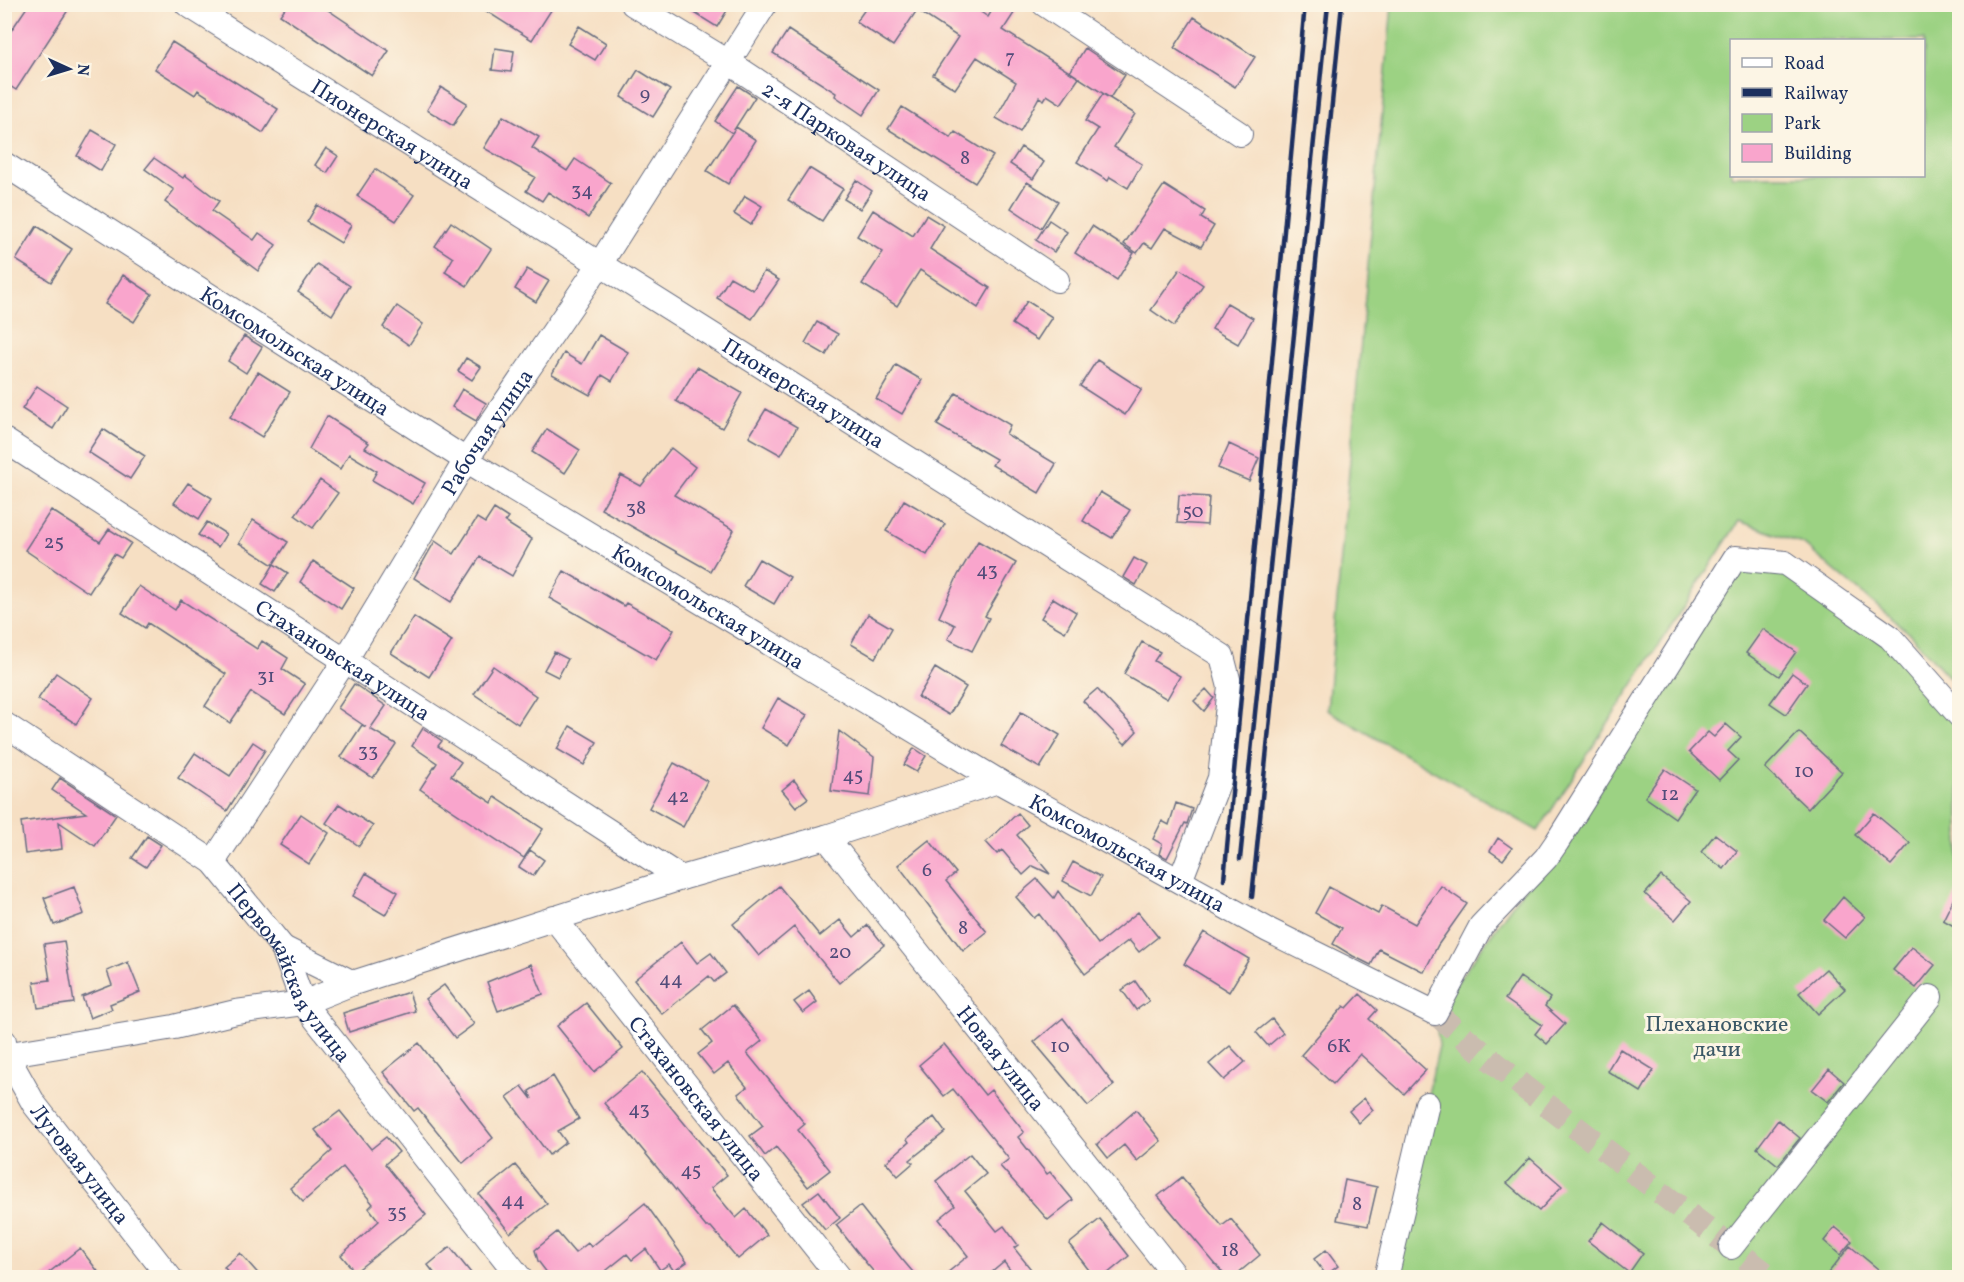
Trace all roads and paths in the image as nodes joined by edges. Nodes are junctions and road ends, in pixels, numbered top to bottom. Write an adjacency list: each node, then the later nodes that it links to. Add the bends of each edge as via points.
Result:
1 (187, 4): 8 (street, Пионерская улица)
2 (633, 4): 5 (street, 2-я Парковая улица)
3 (765, 4): 5 (street, Рабочая улица)
4 (1044, 4): 6 (street)
5 (729, 63): 8 (street, Рабочая улица); 9 (street, 2-я Парковая улица)
6 (1240, 134)
7 (4, 164): 11 (street, Комсомольская улица)
8 (600, 264): 11 (street, Рабочая улица); 19 (street, Пионерская улица, via 1222,656 1230,687 1220,778)
9 (1057, 280)
10 (4, 440): 12 (street, Стахановская улица)
11 (466, 460): 12 (street, Рабочая улица); 15 (street, Комсомольская улица)
12 (346, 659): 17 (street, Рабочая улица); 18 (street, Стахановская улица)
13 (1959, 716): 19 (street, Комсомольская улица, via 1890,637 1844,604 1785,564 1736,558 1546,858 1481,926 1435,1013 1268,930)
14 (4, 724): 17 (street, Первомайская улица)
15 (998, 781): 16 (street); 19 (street, Комсомольская улица)
16 (826, 837): 18 (street); 31 (street, Новая улица)
17 (213, 862): 21 (street, Первомайская улица)
18 (681, 878): 20 (street)
19 (1180, 881)
20 (554, 918): 22 (street); 30 (street, Стахановская улица)
21 (283, 948): 22 (street); 24 (street, Первомайская улица)
22 (352, 982): 24 (street)
23 (1930, 998): 27 (street)
24 (303, 1003): 25 (street, via 236,1012 153,1031); 29 (street, Первомайская улица)
25 (5, 1050): 28 (street, Луговая улица, via 34,1104)
26 (1426, 1104): 32 (street)
27 (1731, 1247)
28 (170, 1278)
29 (520, 1278)
30 (840, 1278)
31 (1177, 1278)
32 (1386, 1278)

